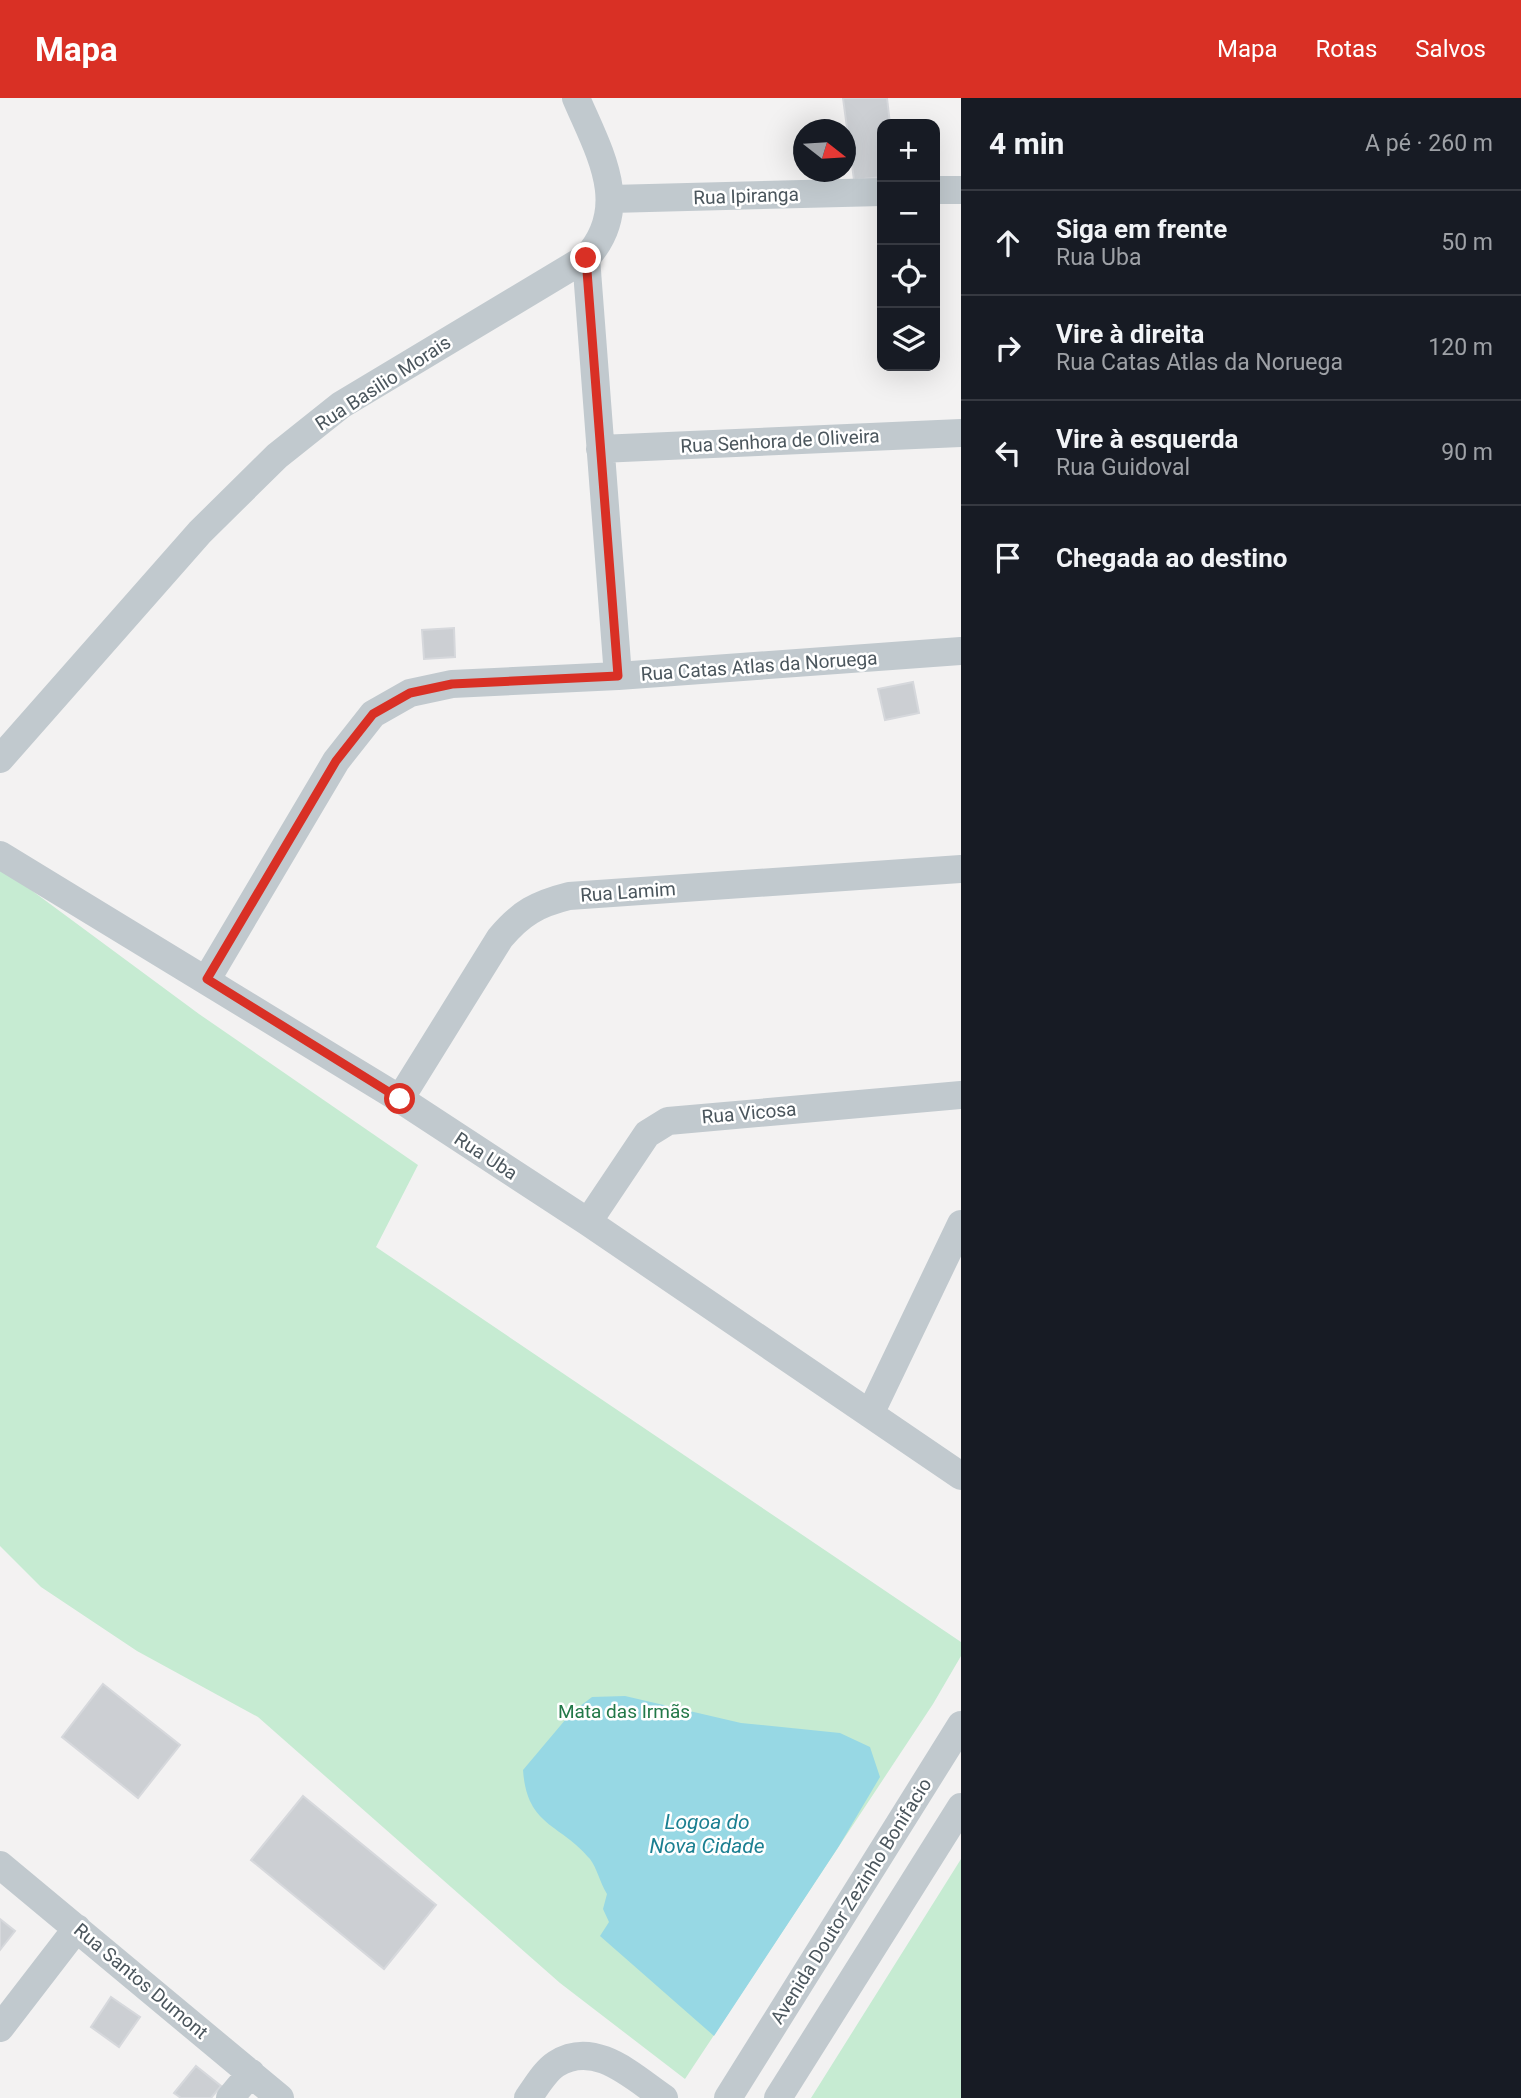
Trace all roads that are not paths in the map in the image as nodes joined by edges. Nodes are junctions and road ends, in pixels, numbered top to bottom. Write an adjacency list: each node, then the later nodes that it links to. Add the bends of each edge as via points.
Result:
1 (576, 98): 5 (street, Rua Basilio Morais, via 606,167)
2 (940, 190): 3 (street)
3 (961, 190)
4 (877, 192): 5 (street, Rua Ipiranga)
5 (611, 200): 6 (street, Rua Basilio Morais, via 602,241)
6 (586, 258): 8 (street); 11 (street, Rua Basilio Morais, via 341,405 277,456 200,532)
7 (961, 433): 8 (street, Rua Senhora de Oliveira)
8 (600, 449): 10 (street)
9 (961, 651): 10 (street, Rua Catas Atlas da Noruega)
10 (618, 676): 14 (street, Rua Catas Atlas da Noruega, via 452,684 410,693 373,714 336,761)
11 (0, 759)
12 (0, 855): 14 (street, Rua Uba)
13 (961, 869): 16 (street, Rua Lamim, via 569,896 537,904 500,938)
14 (207, 979): 16 (street, Rua Uba)
15 (961, 1095): 17 (street, Rua Vicosa, via 668,1121 647,1134)
16 (400, 1099): 17 (street, Rua Uba)
17 (588, 1222): 19 (street, Rua Uba)
18 (961, 1224): 19 (street)
19 (870, 1414): 20 (street, Rua Uba)
20 (961, 1476)
21 (961, 1725): 27 (street, Avenida Doutor Zezinho Bonifacio)
22 (961, 1807): 33 (street)
23 (0, 1865): 24 (street, Rua Santos Dumont)
24 (77, 1928): 25 (street); 26 (street, Rua Santos Dumont)
25 (0, 2028)
26 (251, 2073): 28 (street); 29 (street, Rua Santos Dumont)
27 (734, 2088): 32 (street, Avenida Doutor Zezinho Bonifacio)
28 (230, 2098)
29 (280, 2098)
30 (528, 2098): 31 (street, via 554,2065 578,2053 616,2065)
31 (664, 2098)
32 (763, 2098)
33 (778, 2098)

